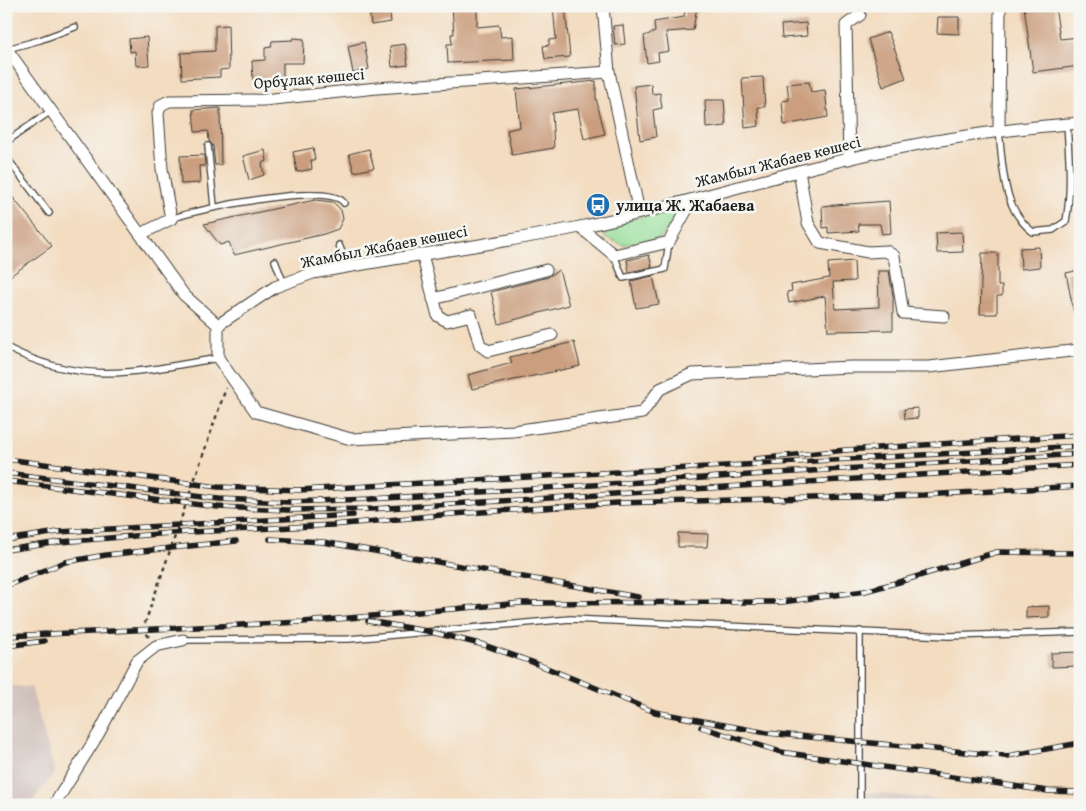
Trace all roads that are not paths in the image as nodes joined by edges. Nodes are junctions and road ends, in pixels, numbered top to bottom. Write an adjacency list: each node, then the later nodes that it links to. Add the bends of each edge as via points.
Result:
1 (603, 6): 6 (street)
2 (1000, 6): 10 (street)
3 (860, 15): 14 (street, via 846,25)
4 (74, 27): 5 (lane)
5 (6, 48): 7 (street)
6 (609, 72): 19 (street); 21 (street, Орбұлақ көшесі, via 377,88 264,100 169,101 161,105 158,113 162,169)
7 (51, 110): 11 (lane); 23 (street)
8 (1080, 123): 9 (street, Жамбыл Жабаев көшесі)
9 (1067, 124): 10 (street, Жамбыл Жабаев көшесі); 10 (lane, via 1069,202 1066,221 1053,230 1033,232 1012,211)
10 (999, 130): 14 (street, Жамбыл Жабаев көшесі)
11 (6, 142)
12 (208, 146): 18 (lane)
13 (6, 156): 20 (lane)
14 (849, 159): 15 (street, Жамбыл Жабаев көшесі)
15 (799, 171): 16 (street, Жамбыл Жабаев көшесі); 33 (street, via 808,223 820,242 868,252 886,251 894,256 903,312)
16 (692, 200): 19 (street, Жамбыл Жабаев көшесі); 24 (street)
17 (344, 203): 18 (lane, via 334,195 322,194)
18 (214, 206): 21 (lane)
19 (639, 212): 22 (street, Жамбыл Жабаев көшесі)
20 (49, 213)
21 (171, 219): 23 (street)
22 (580, 227): 26 (street, Жамбыл Жабаев көшесі); 27 (street)
23 (141, 234): 34 (street, via 184,295)
24 (669, 242): 27 (street); 27 (lane, via 666,269 623,278)
25 (339, 245): 29 (lane)
26 (422, 254): 29 (street, Жамбыл Жабаев көшесі); 32 (street)
27 (614, 255)
28 (275, 261): 31 (lane)
29 (348, 266): 31 (street, Жамбыл Жабаев көшесі, via 313,273)
30 (546, 270): 32 (street)
31 (284, 284): 34 (street, Жамбыл Жабаев көшесі)
32 (433, 299): 35 (street, via 438,316 447,321 471,315 480,345 488,351)
33 (944, 316)
34 (218, 324): 38 (street)
35 (552, 335)
36 (6, 347): 38 (lane, via 33,361 77,372 134,373)
37 (1080, 350): 38 (street, via 929,367 692,374 660,389 642,413 513,431 351,439 256,412)
38 (218, 358)
39 (860, 631): 40 (lane, via 949,636); 41 (lane, via 570,619 349,639); 43 (lane)
40 (1080, 632)
41 (183, 640): 42 (street, via 156,646 138,661 99,733)
42 (54, 805)
43 (860, 805)

